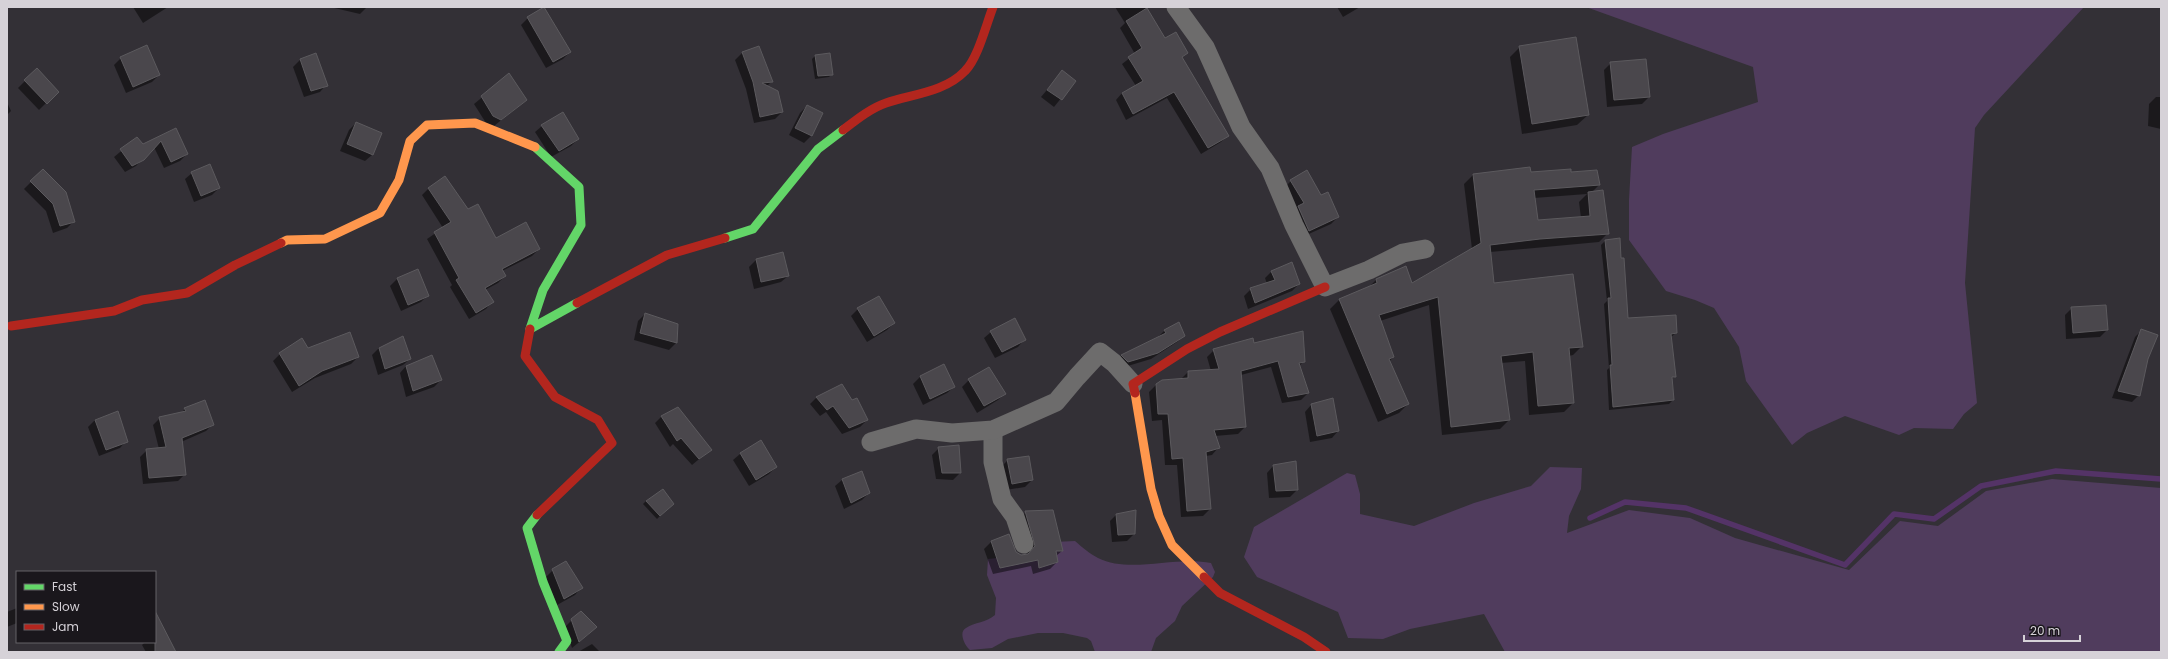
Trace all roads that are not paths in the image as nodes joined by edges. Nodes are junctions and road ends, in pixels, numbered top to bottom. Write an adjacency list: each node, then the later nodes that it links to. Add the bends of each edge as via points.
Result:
1 (993, 7): 6 (street, via 965,71 940,88 885,103 858,118 818,149 753,229 667,255)
2 (1176, 7): 4 (street, via 1205,47 1241,127 1270,168 1294,225)
3 (1425, 249): 4 (street, via 1404,253)
4 (1325, 287): 7 (street, via 1290,304 1264,311 1205,339)
5 (10, 326): 6 (street, via 114,311 142,300 187,293 235,265 287,240 325,239 380,213 399,180 410,141 427,125 476,123 533,145 579,187 581,225 543,290)
6 (530, 329): 11 (street, via 524,356 536,373 556,397 598,420 612,443 541,510 527,528 543,582 567,641)
7 (1133, 384): 8 (street, via 1100,352 1056,402); 12 (street, via 1151,489 1172,545 1220,593 1304,637)
8 (993, 430): 9 (street, via 952,433 916,429); 10 (street, via 993,462 1002,499 1015,517)
9 (871, 442)
10 (1024, 544)
11 (559, 652)
12 (1326, 652)

